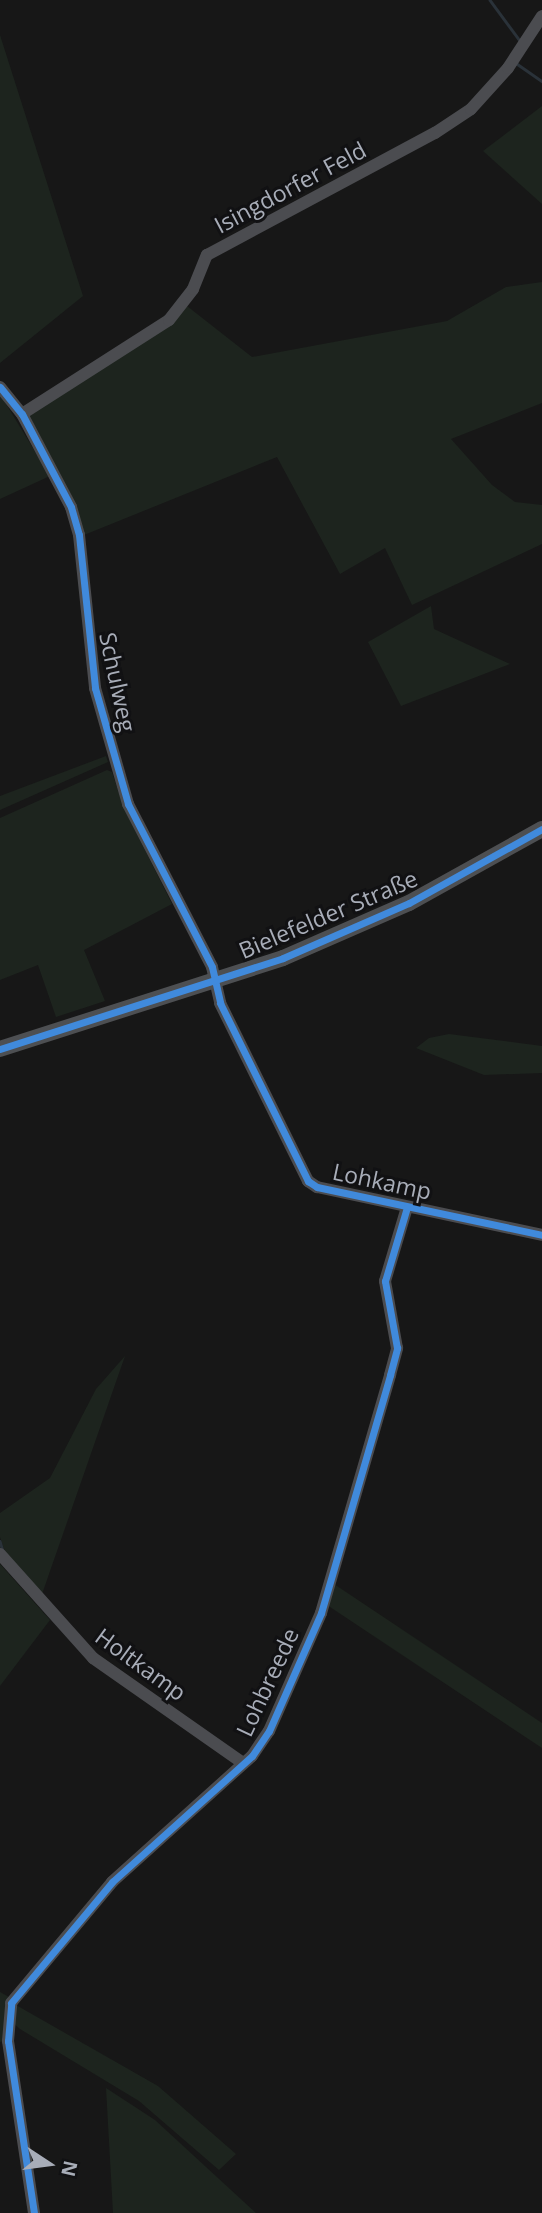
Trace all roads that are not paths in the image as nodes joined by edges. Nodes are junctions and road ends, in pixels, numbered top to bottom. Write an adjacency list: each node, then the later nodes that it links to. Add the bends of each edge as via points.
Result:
1 (542, 16): 3 (street, Isingdorfer Feld, via 508,68 471,109 207,256 193,289 169,320)
2 (0, 387): 3 (street, Schulweg)
3 (22, 414): 5 (street, Schulweg, via 71,507 95,688 128,804)
4 (542, 829): 5 (main road, Bielefelder Straße, via 409,903)
5 (215, 982): 6 (main road, Bielefelder Straße); 7 (street, Lohkamp, via 220,1003 308,1181)
6 (0, 1049)
7 (407, 1207): 8 (street, Lohkamp); 10 (street, Lohbreede, via 385,1281 397,1348 328,1586 269,1731)
8 (542, 1234)
9 (0, 1554): 10 (street, Holtkamp, via 93,1658)
10 (243, 1763): 11 (street, Lohbreede, via 112,1882 11,2003 8,2041)
11 (34, 2213)

